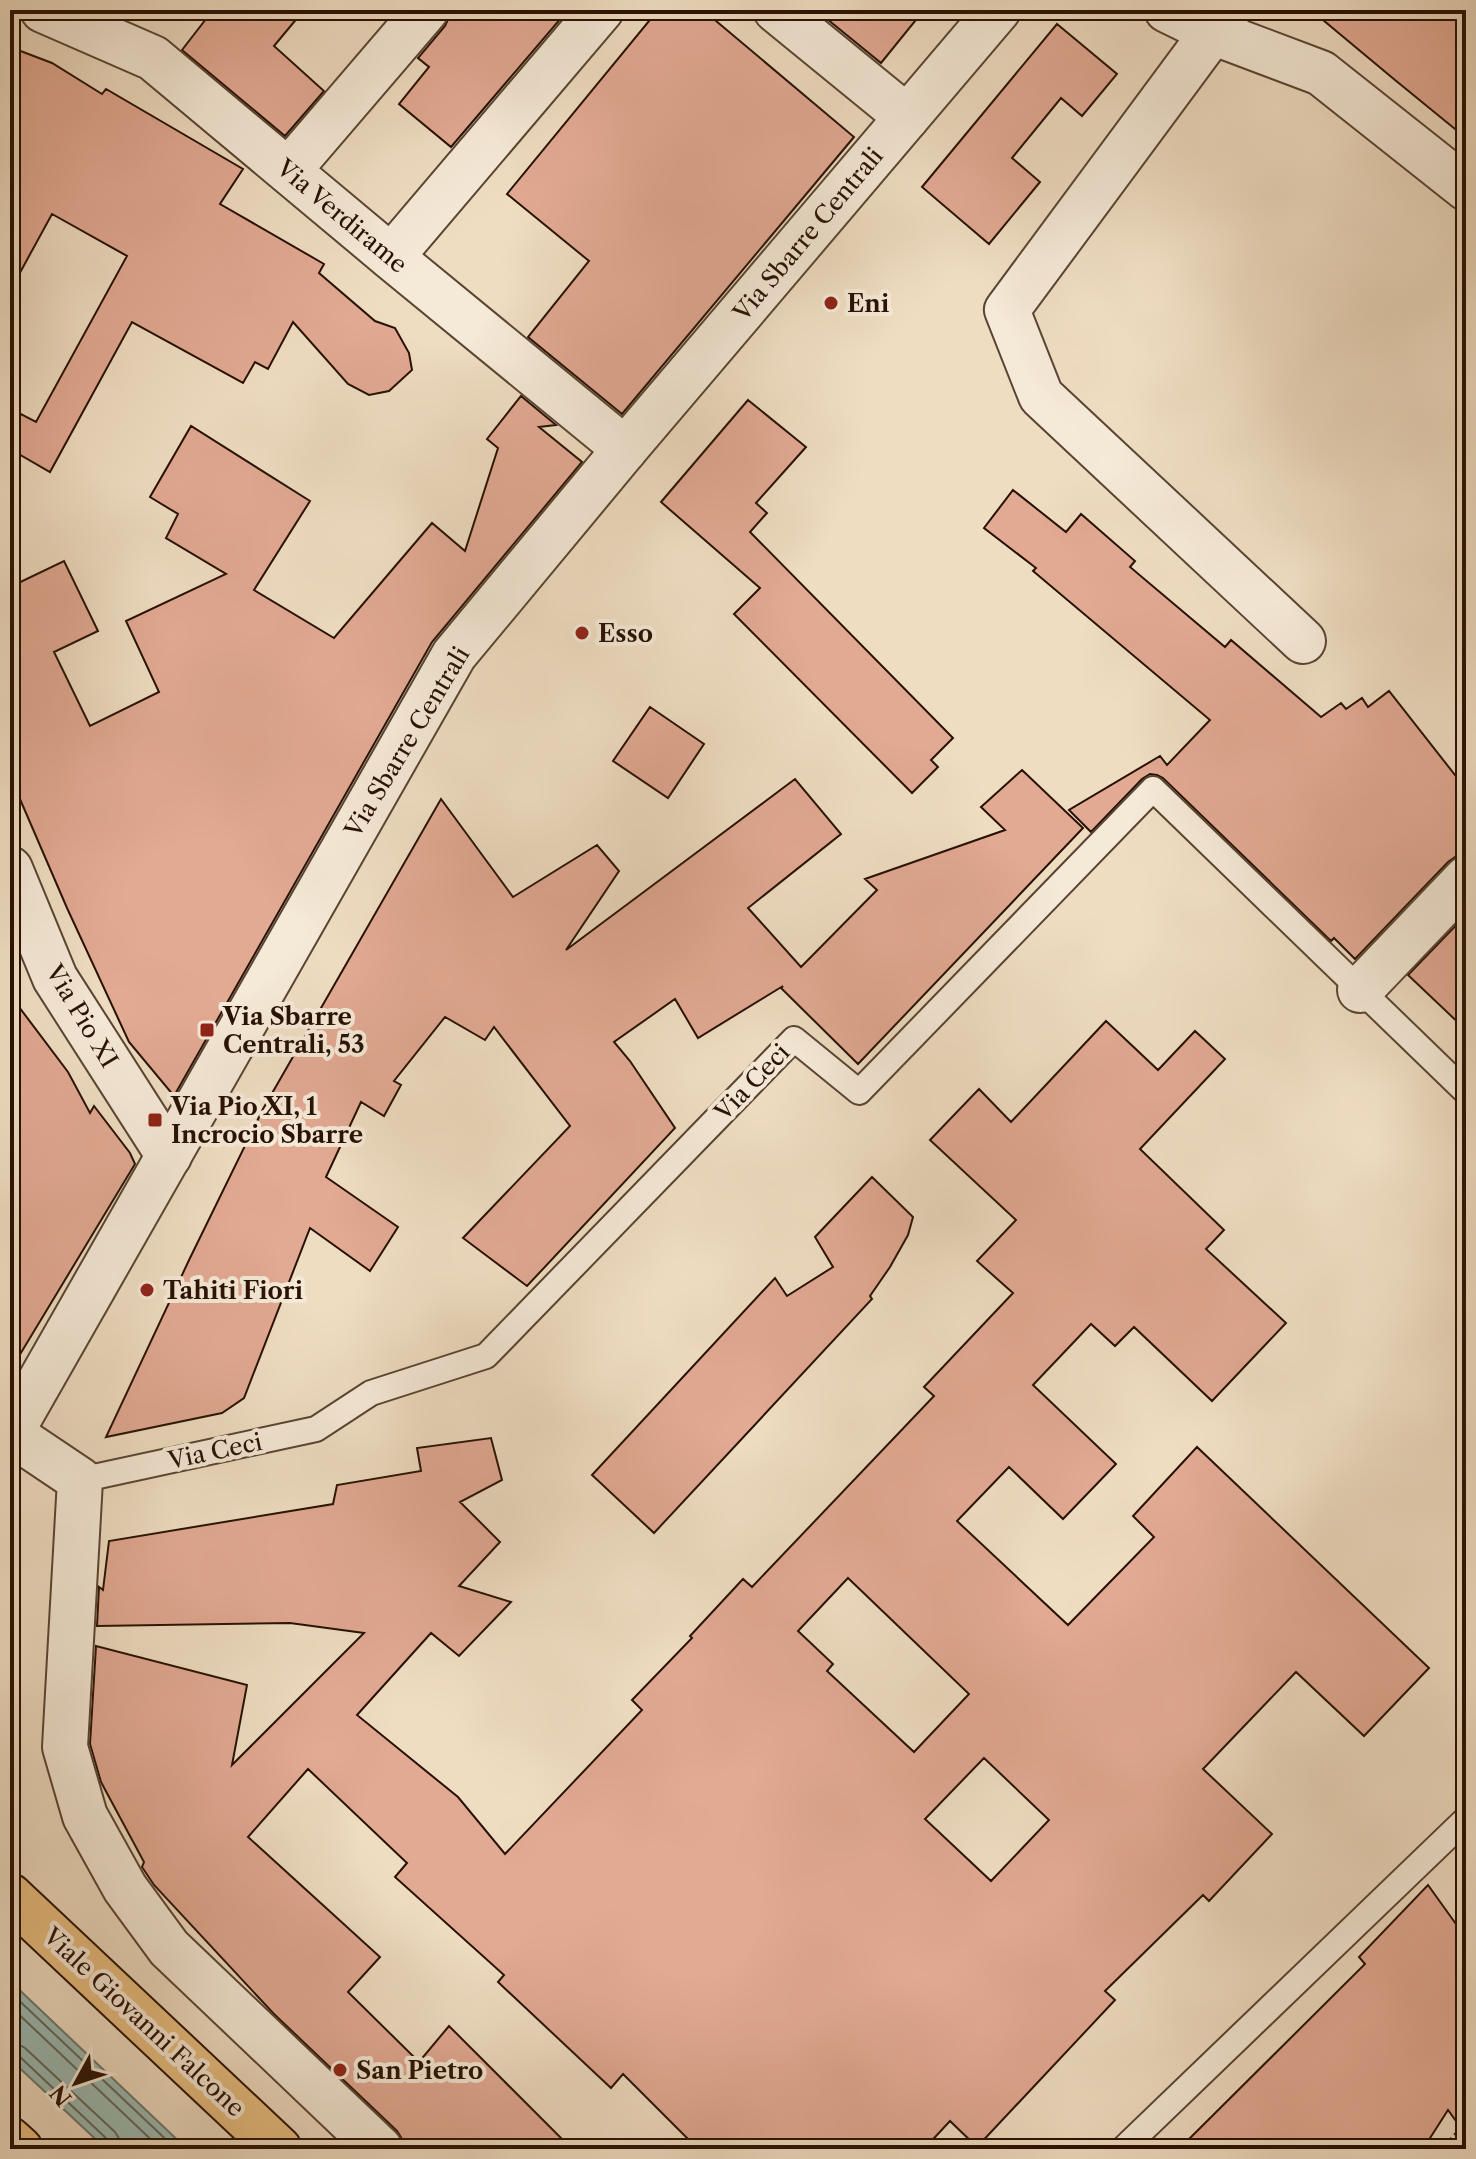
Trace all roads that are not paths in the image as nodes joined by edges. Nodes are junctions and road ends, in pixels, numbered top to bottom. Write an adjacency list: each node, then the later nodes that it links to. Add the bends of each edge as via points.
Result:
1 (43, 10): 9 (street, Via Verdirame, via 153,58)
2 (426, 10): 9 (street)
3 (601, 10): 11 (street)
4 (776, 10): 8 (street)
5 (998, 10): 8 (street, Via Sbarre Centrali)
6 (1167, 10): 7 (street)
7 (1220, 21): 10 (street, via 1321,73); 13 (street, via 1007,310 1041,396)
8 (907, 117): 12 (street, Via Sbarre Centrali)
9 (288, 171): 11 (street, Via Verdirame)
10 (1466, 188)
11 (391, 257): 12 (street, Via Verdirame)
12 (625, 449): 19 (street, Via Sbarre Centrali, via 454,655)
13 (1303, 641)
14 (10, 869): 16 (street, Via Pio XI)
15 (1466, 879): 17 (street)
16 (19, 920): 19 (street, Via Pio XI)
17 (1360, 990): 18 (lane, Via Ceci); 21 (lane, Via Ceci, via 1153,789 859,1092 794,1039 486,1356 371,1393 316,1429)
18 (1466, 1092)
19 (169, 1156): 20 (street, Via Sbarre Centrali)
20 (10, 1434): 21 (street)
21 (80, 1480): 27 (street, via 65,1747 85,1816 125,1888 169,1948)
22 (1466, 1819): 28 (lane)
23 (10, 1896): 26 (main road, Viale Giovanni Falcone)
24 (10, 2140): 25 (main road)
25 (20, 2149)
26 (279, 2149)
27 (380, 2149)
28 (1123, 2149)

